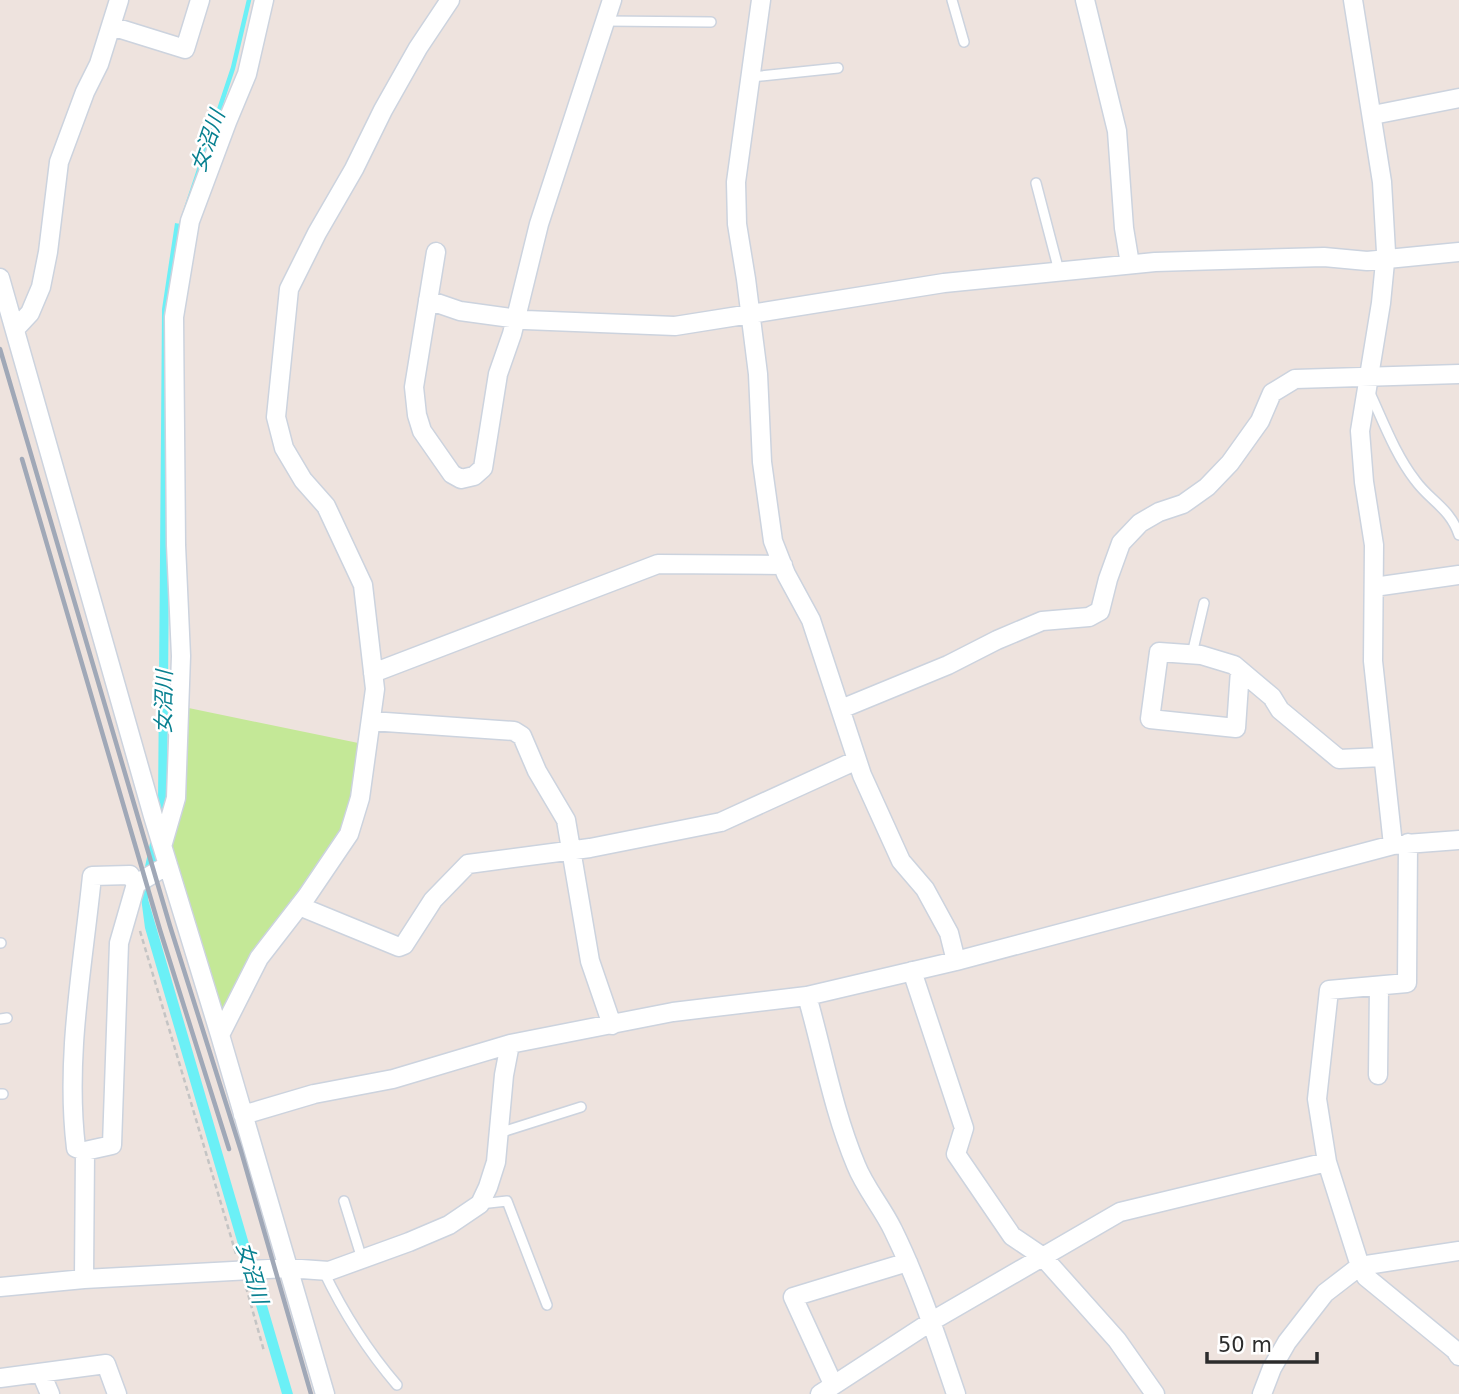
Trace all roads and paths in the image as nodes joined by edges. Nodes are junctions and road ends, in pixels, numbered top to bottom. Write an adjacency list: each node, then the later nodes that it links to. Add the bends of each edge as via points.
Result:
1 (119, 0): 12 (street)
2 (200, 0): 12 (street, via 185,49)
3 (264, 0): 44 (street, via 247,74 190,221 174,317 181,656 176,798)
4 (450, 0): 38 (street, via 418,48 317,233 289,289 283,333 276,417 284,448 326,506 363,585)
5 (612, 0): 10 (street)
6 (761, 0): 15 (street)
7 (952, 0): 13 (lane)
8 (1085, 0): 22 (street, via 1117,131)
9 (1353, 0): 17 (street)
10 (605, 20): 11 (lane); 27 (street, via 539,224)
11 (711, 22)
12 (111, 26): 28 (street, via 59,162 41,287 30,313)
13 (964, 41)
14 (838, 68): 15 (lane)
15 (751, 77): 26 (street, via 736,182 737,224)
16 (1459, 98): 17 (street)
17 (1373, 115): 21 (street)
18 (1036, 183): 23 (lane)
19 (436, 252): 25 (street)
20 (1459, 252): 21 (street)
21 (1385, 259): 22 (street); 30 (street)
22 (1130, 264): 23 (street)
23 (1059, 271): 26 (street, via 944,283)
24 (0, 278): 28 (street)
25 (428, 300): 27 (street, via 460,311); 27 (street, via 414,387 417,415 428,440 452,474 461,479 483,468 498,374)
26 (751, 314): 27 (street, via 675,326); 32 (street, via 766,503)
27 (516, 319)
28 (16, 328): 44 (street)
29 (1459, 374): 30 (street)
30 (1367, 381): 31 (lane, via 1415,481 1454,520); 34 (street, via 1360,431 1374,545); 39 (street, via 1295,379 1272,393 1260,421 1207,488 1140,523 1121,543 1100,611 1089,617 1042,621)
31 (1459, 535)
32 (782, 565): 38 (street, via 658,564); 39 (street, via 811,620)
33 (1459, 575): 34 (street)
34 (1374, 587): 41 (street, via 1373,661)
35 (1205, 603): 36 (lane)
36 (1192, 654): 37 (street); 37 (street, via 1159,652 1150,719 1236,728)
37 (1240, 670): 41 (street, via 1339,760)
38 (373, 673): 40 (street)
39 (841, 709): 42 (street)
40 (371, 721): 46 (street, via 514,731 522,736 566,820); 49 (street, via 360,798 349,834)
41 (1383, 757): 45 (street)
42 (858, 760): 46 (street, via 721,822); 51 (street, via 901,861 925,889 949,933)
43 (1459, 840): 45 (street)
44 (163, 843): 47 (street)
45 (1400, 844): 51 (street); 53 (street, via 1407,983)
46 (572, 851): 49 (street, via 468,864 433,900 400,947); 55 (street, via 590,961)
47 (168, 865): 48 (street); 56 (street)
48 (137, 883): 50 (street); 62 (street, via 130,875 92,876 72,1040 74,1136 76,1147)
49 (299, 906): 56 (street, via 259,958)
50 (128, 910): 62 (street, via 119,943 112,1144); 73 (path, via 140,929)
51 (956, 961): 52 (street)
52 (912, 971): 54 (street); 67 (street, via 964,1128 956,1154 1012,1236)
53 (1379, 986): 58 (street); 63 (street, via 1328,990 1317,1099)
54 (807, 996): 55 (street, via 673,1012); 69 (street, via 834,1107 857,1167)
55 (612, 1025): 57 (street)
56 (220, 1035): 60 (street)
57 (510, 1044): 60 (street, via 393,1079 314,1094); 61 (street)
58 (1378, 1075)
59 (581, 1107): 61 (lane)
60 (243, 1115): 71 (street)
61 (498, 1134): 65 (street, via 496,1163)
62 (85, 1151): 74 (street)
63 (1327, 1162): 67 (street, via 1120,1212); 70 (street)
64 (344, 1200): 68 (lane)
65 (480, 1204): 68 (street, via 449,1225); 76 (lane, via 507,1201)
66 (1459, 1251): 70 (street)
67 (1043, 1257): 77 (street); 88 (street, via 1116,1340)
68 (362, 1259): 72 (street)
69 (908, 1262): 77 (street); 83 (street, via 793,1297)
70 (1360, 1266): 79 (street, via 1366,1277); 89 (street, via 1325,1293 1287,1342)
71 (287, 1268): 72 (street); 73 (street); 86 (street)
72 (323, 1270): 82 (lane, via 354,1328)
73 (241, 1271): 74 (street); 78 (path)
74 (85, 1279): 75 (street)
75 (0, 1287)
76 (547, 1305)
77 (932, 1321): 83 (street); 87 (street)
78 (264, 1351)
79 (1459, 1356)
80 (41, 1373): 81 (street); 84 (street); 85 (street, via 106,1364)
81 (0, 1378)
82 (397, 1385)
83 (826, 1389)
84 (50, 1394)
85 (117, 1394)
86 (325, 1394)
87 (956, 1394)
88 (1155, 1394)
89 (1262, 1394)

